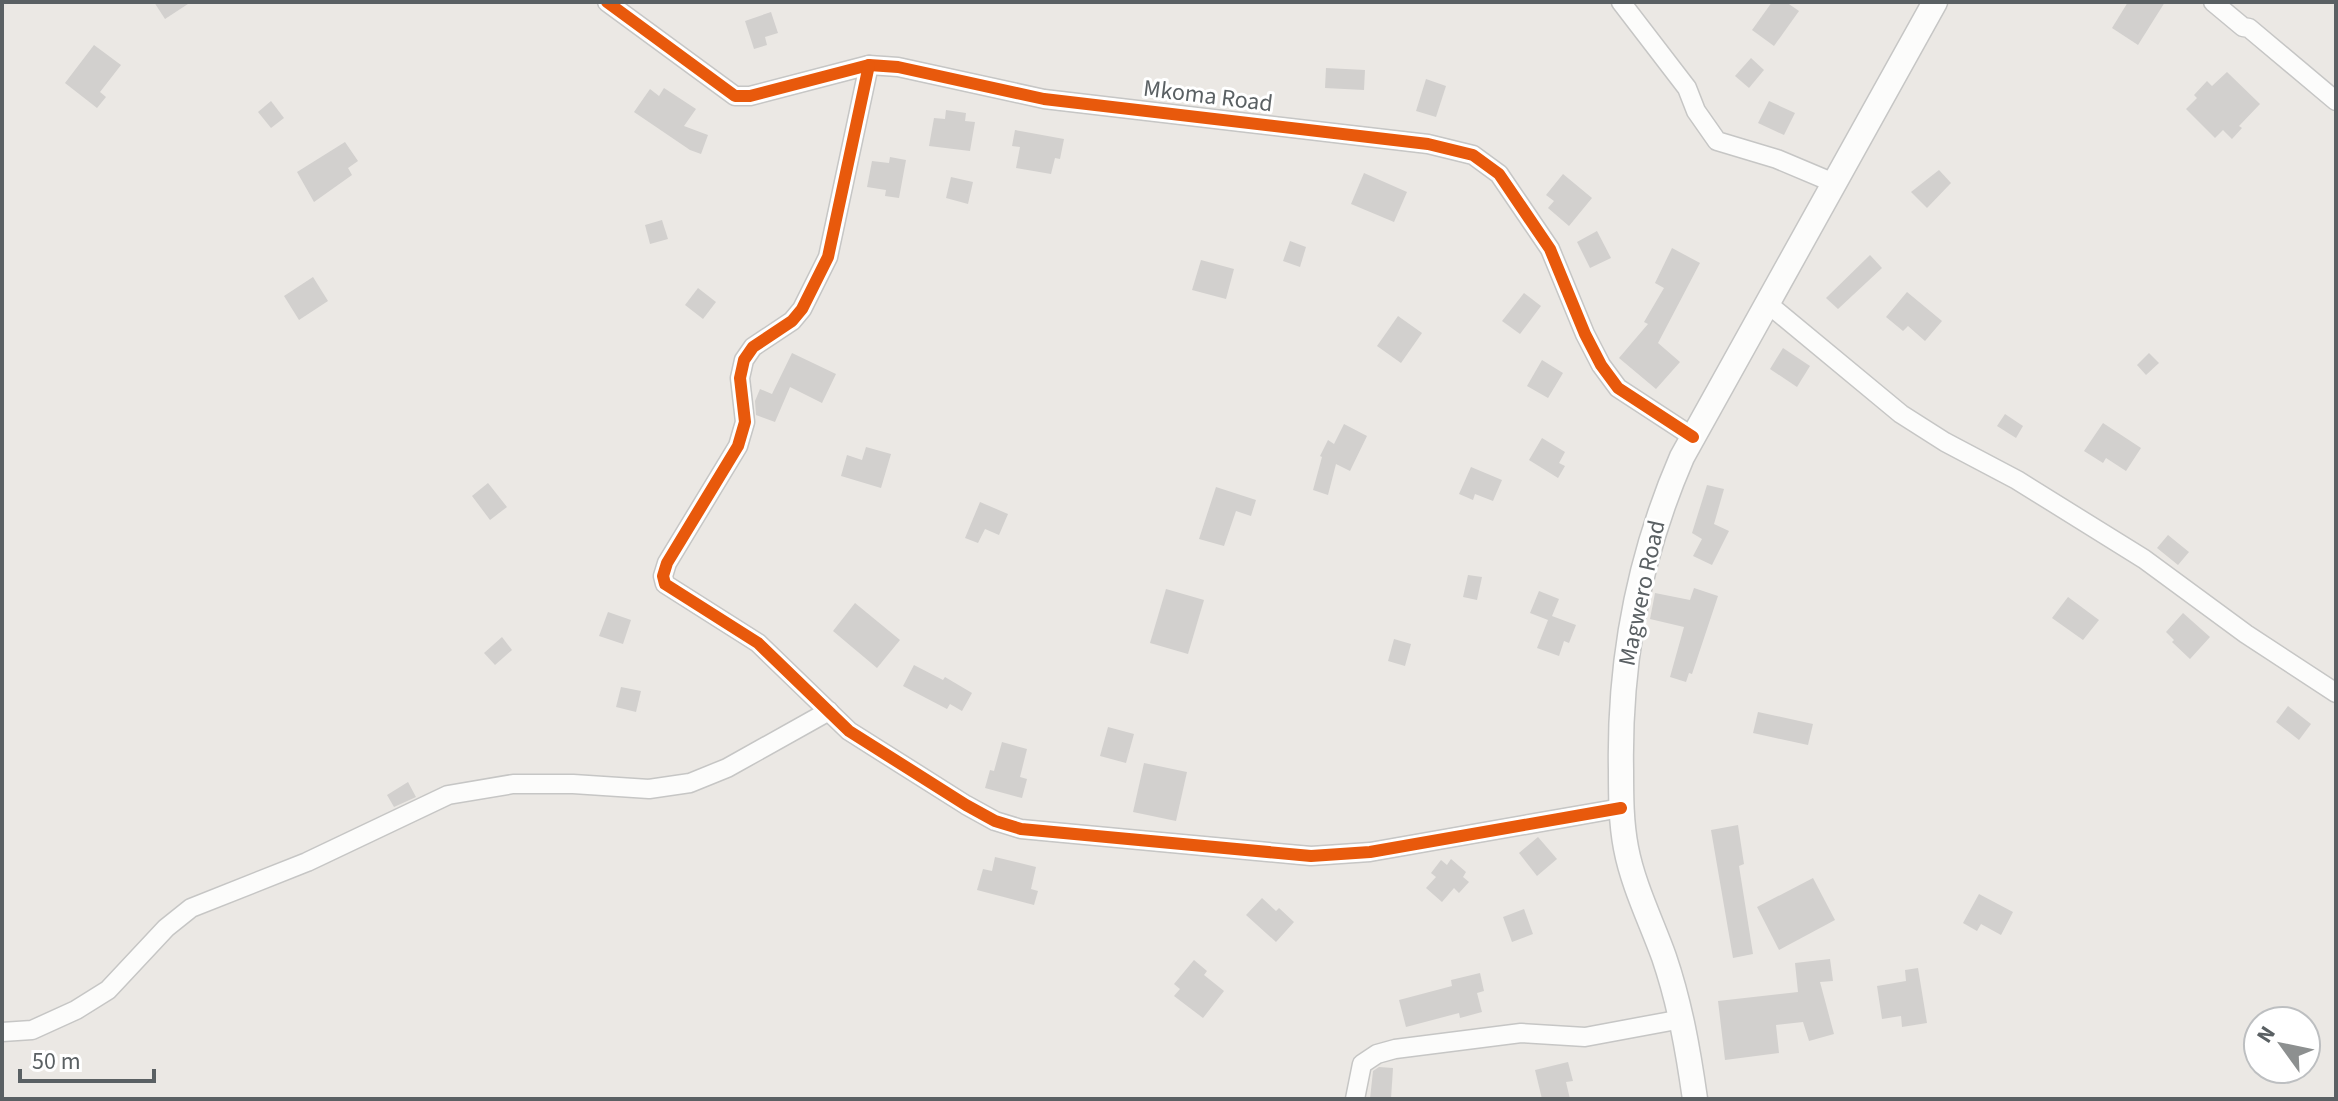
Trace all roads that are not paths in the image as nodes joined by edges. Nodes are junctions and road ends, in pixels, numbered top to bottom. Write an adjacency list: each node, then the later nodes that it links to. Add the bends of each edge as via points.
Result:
1 (607, 2): 5 (street, Mkoma Road, via 735,96)
2 (1621, 2): 7 (street, via 1687,88 1717,141)
3 (1935, 2): 7 (street, Magwero Road)
4 (2213, 2): 6 (street)
5 (869, 65): 9 (street, Mkoma Road, via 1044,99 1428,144 1473,155 1499,174 1550,249 1585,334 1618,388); 11 (street, via 828,257 802,309 744,360 740,378 745,422 738,446 663,576 665,584 758,643)
6 (2336, 101)
7 (1834, 183): 8 (street, Magwero Road)
8 (1767, 303): 9 (street, Magwero Road); 10 (street, via 1901,414 2144,559)
9 (1693, 437): 12 (street, Magwero Road, via 1655,523 1638,593 1623,689)
10 (2336, 693)
11 (829, 711): 12 (street, via 849,731 966,805 1021,829 1311,856 1370,852); 14 (street, via 690,783 649,789 513,784 448,795 307,862 191,908 108,990 32,1030)
12 (1621, 808): 13 (street, Magwero Road, via 1628,859)
13 (1682, 1019): 15 (street, via 1585,1037 1521,1033 1395,1049 1362,1064); 16 (street, Magwero Road)
14 (2, 1032)
15 (1355, 1099)
16 (1695, 1099)

